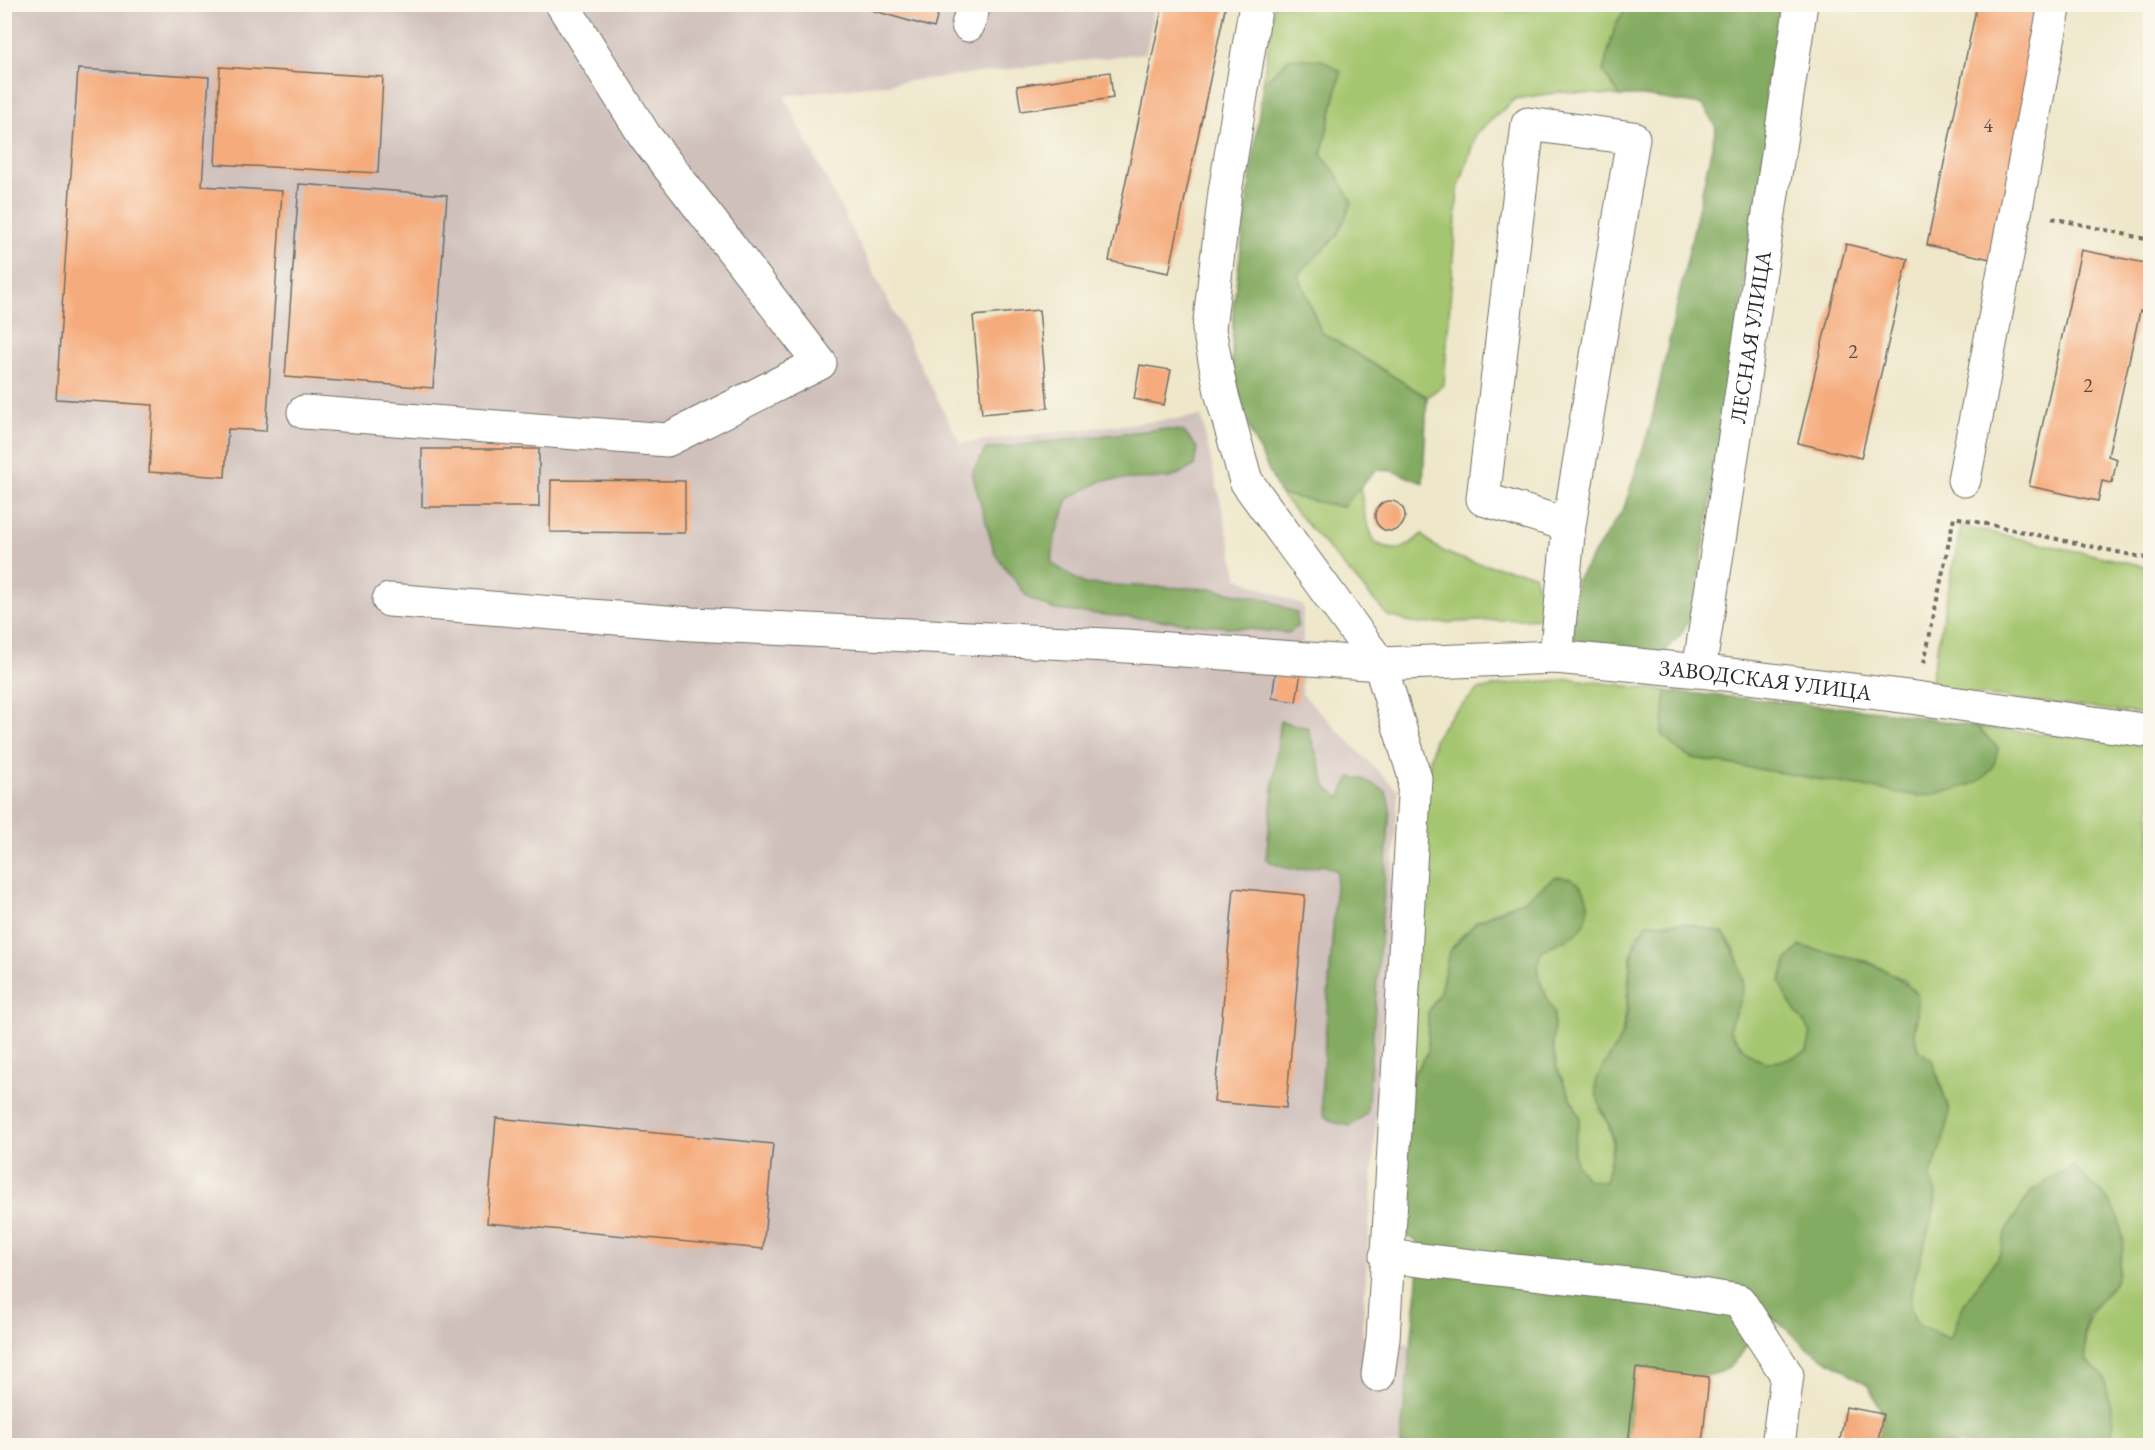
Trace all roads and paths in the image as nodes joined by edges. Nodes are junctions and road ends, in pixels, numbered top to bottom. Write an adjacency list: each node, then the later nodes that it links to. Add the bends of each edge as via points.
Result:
1 (562, 4): 7 (street, via 645,136 820,363 667,440)
2 (1256, 4): 13 (street, via 1225,192 1209,329 1221,392 1246,481)
3 (1801, 4): 14 (street, ЛЕСНАЯ УЛИЦА)
4 (2055, 4): 5 (street)
5 (2016, 209): 6 (path); 8 (street)
6 (2151, 240)
7 (304, 412)
8 (1964, 480)
9 (1569, 525): 9 (street, via 1633,138 1528,124 1483,499); 12 (street)
10 (2151, 559): 15 (path, via 1954,517)
11 (389, 600): 13 (street, ЗАВОДСКАЯ УЛИЦА, via 692,624 1126,645)
12 (1556, 657): 13 (street, ЗАВОДСКАЯ УЛИЦА); 14 (street, ЗАВОДСКАЯ УЛИЦА)
13 (1380, 664): 17 (street, via 1414,778)
14 (1699, 671): 15 (street, ЗАВОДСКАЯ УЛИЦА)
15 (1917, 698): 16 (street, ЗАВОДСКАЯ УЛИЦА)
16 (2151, 731)
17 (1386, 1256): 18 (street); 19 (street, via 1739,1301 1787,1375)
18 (1378, 1375)
19 (1778, 1446)

